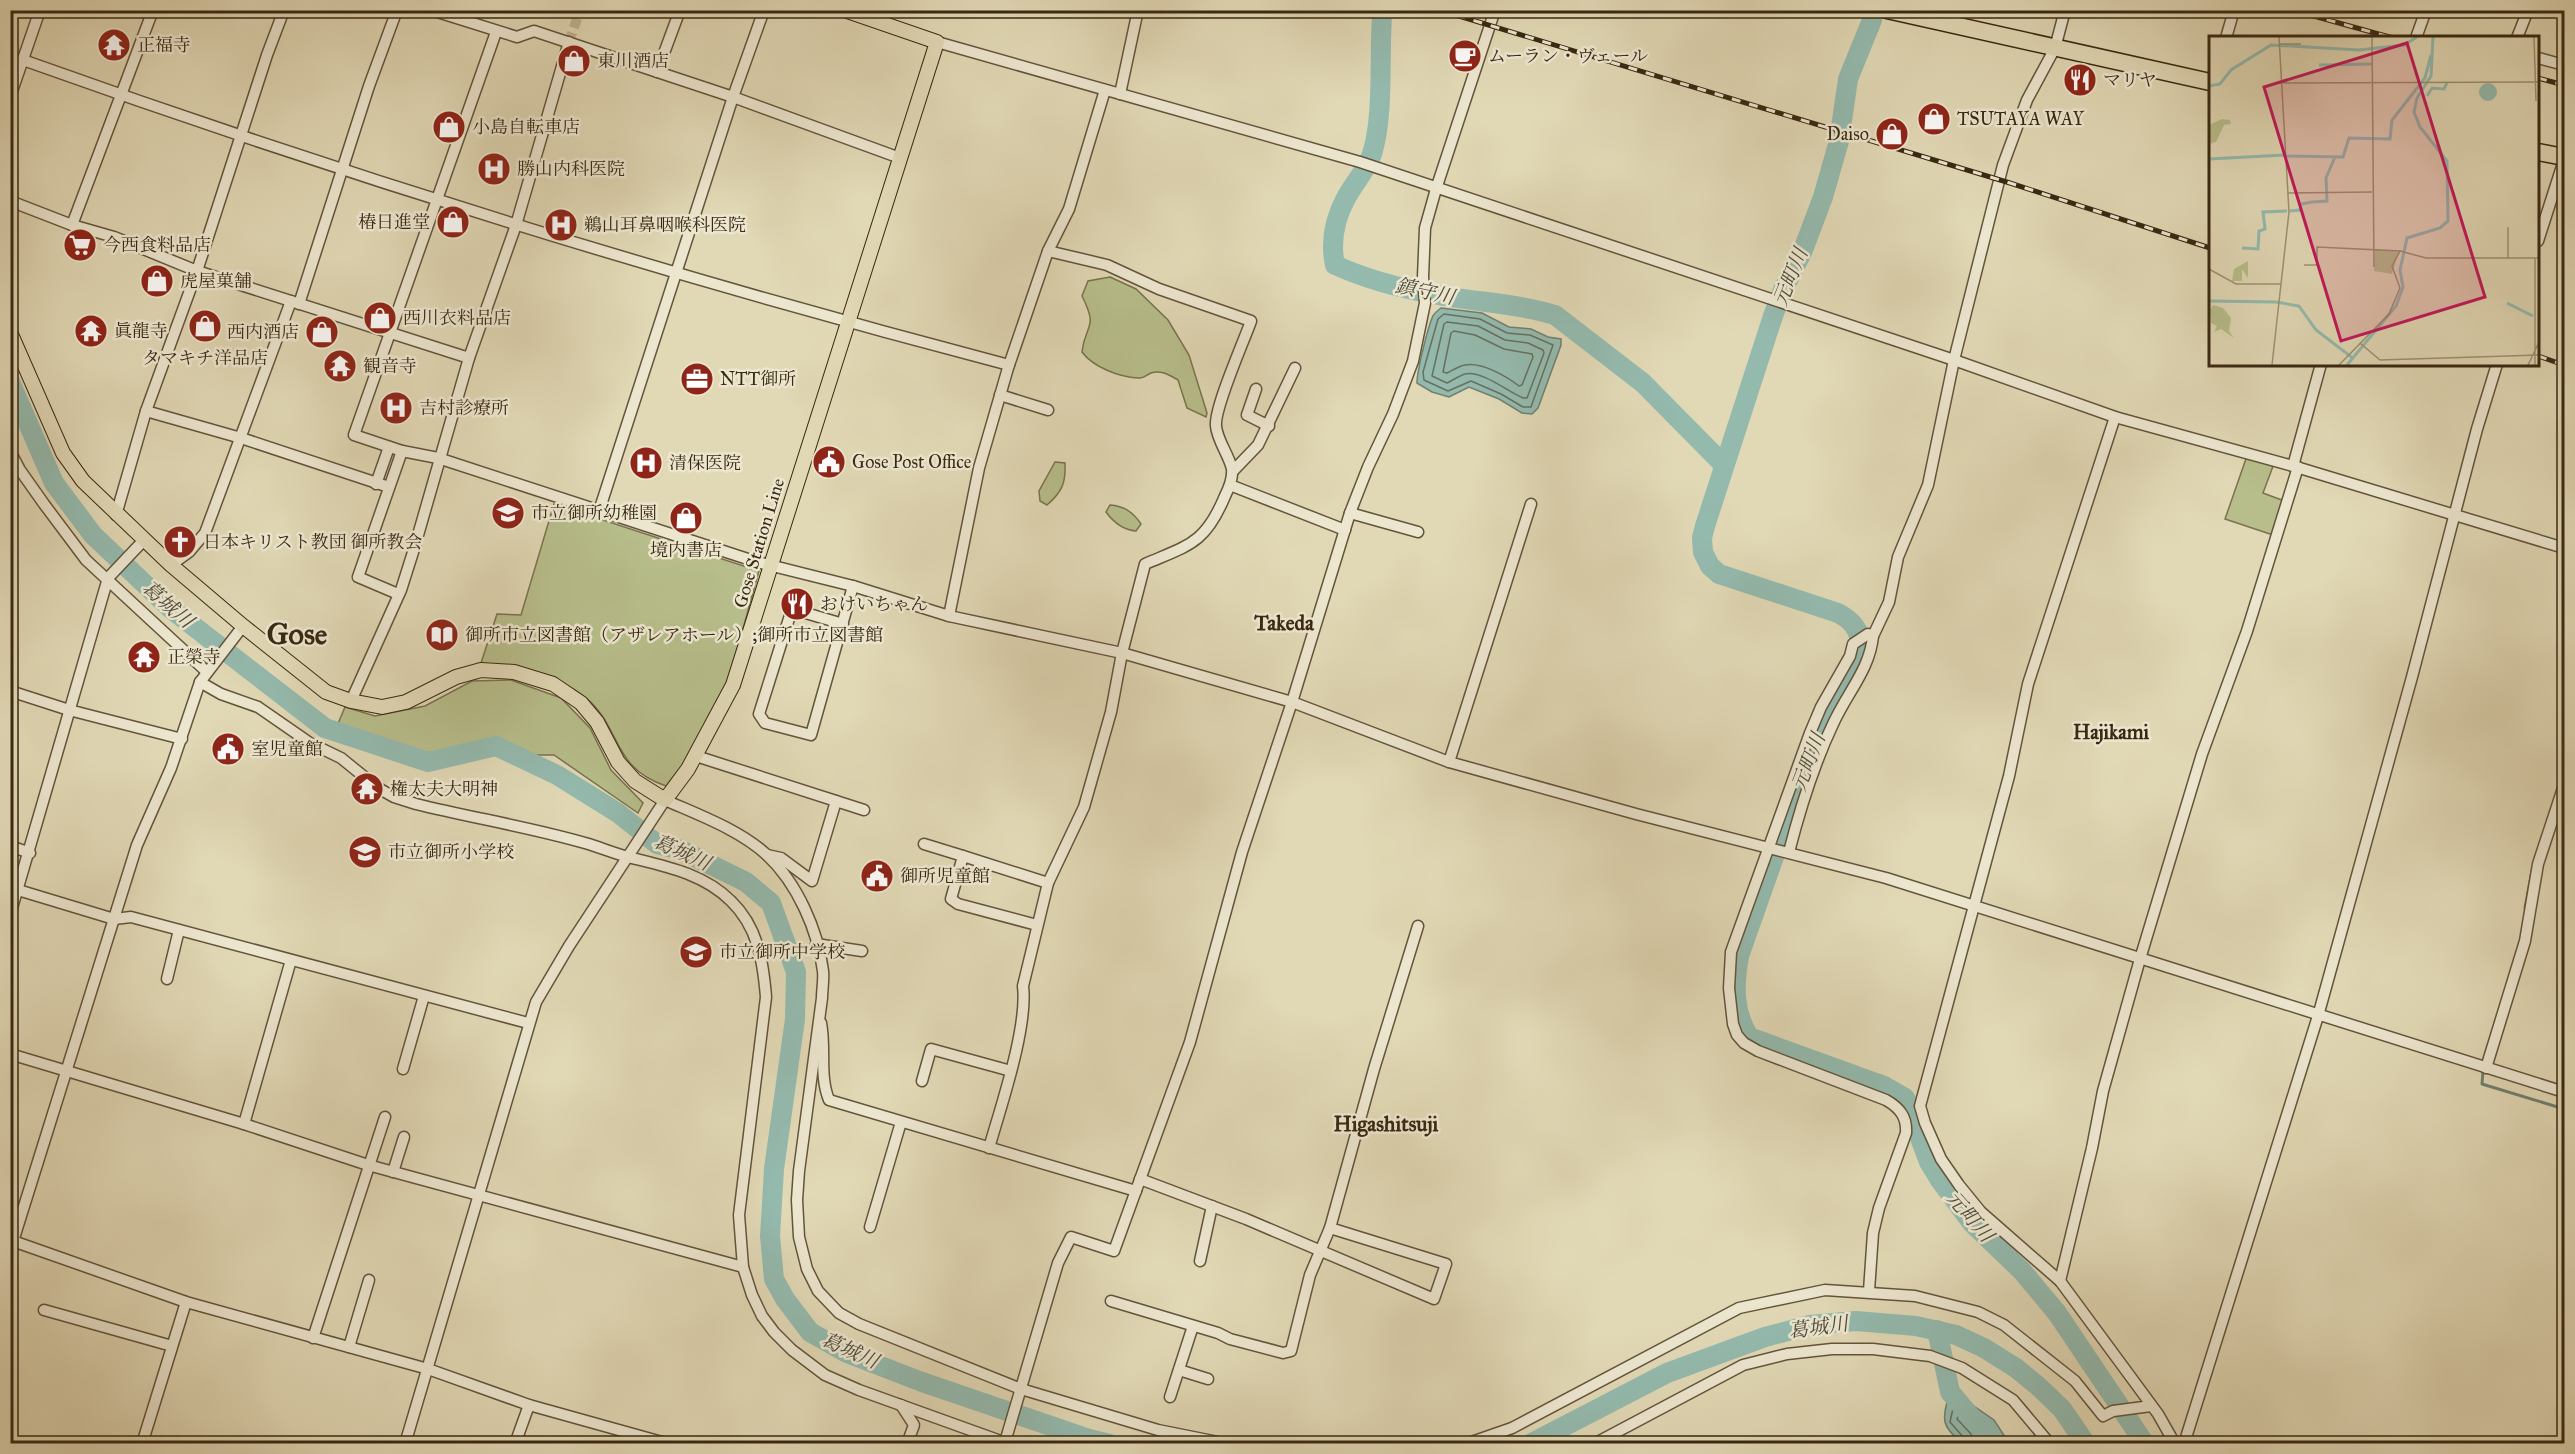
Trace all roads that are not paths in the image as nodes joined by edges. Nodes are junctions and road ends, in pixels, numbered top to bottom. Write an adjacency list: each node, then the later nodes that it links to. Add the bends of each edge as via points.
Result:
1 (40, 10): 24 (street)
2 (153, 10): 30 (street)
3 (284, 10): 33 (street)
4 (397, 10): 37 (street)
5 (431, 10): 16 (street)
6 (680, 10): 26 (street)
7 (764, 10): 32 (street)
8 (844, 10): 21 (main road)
9 (1138, 10): 29 (street)
10 (1495, 10): 38 (street)
11 (1887, 10): 22 (highway)
12 (2065, 10): 22 (street)
13 (2426, 10): 18 (street)
14 (2528, 10): 19 (street)
15 (2233, 11): 17 (street)
16 (496, 32): 20 (street, via 517,38 534,31); 39 (street)
17 (2227, 36)
18 (2417, 36)
19 (2518, 36)
20 (569, 42): 26 (street); 42 (street)
21 (937, 42): 28 (street); 35 (main road, Gose Station Line)
22 (2055, 48): 27 (highway); 52 (street, via 2027,100 2003,165)
23 (2539, 58): 25 (street)
24 (23, 60): 30 (street); 31 (street)
25 (2565, 65)
26 (657, 72): 32 (street)
27 (2209, 82)
28 (1105, 90): 29 (street); 44 (street, via 1069,209)
29 (1120, 94): 38 (street, via 1360,162)
30 (122, 95): 33 (street); 41 (street)
31 (10, 97)
32 (733, 97): 35 (street); 46 (street)
33 (240, 136): 37 (street); 45 (street)
34 (2539, 152): 36 (highway)
35 (900, 158): 48 (main road, Gose Station Line)
36 (2565, 159): 43 (street)
37 (342, 170): 39 (street); 47 (street)
38 (1436, 189): 52 (street); 75 (street, via 1425,228 1425,303 1413,361)
39 (437, 199): 42 (street); 50 (street)
40 (10, 201): 41 (street)
41 (72, 225): 45 (street, via 114,237)
42 (516, 225): 46 (street); 51 (street)
43 (2539, 238)
44 (1048, 251): 53 (street); 69 (street, via 1107,265 1159,289 1251,321 1216,426)
45 (197, 271): 47 (street); 60 (street)
46 (677, 273): 48 (street); 74 (street)
47 (295, 303): 50 (street); 63 (street)
48 (846, 322): 53 (street); 82 (main road, Gose Station Line)
49 (10, 332): 76 (main road, via 63,453)
50 (389, 333): 51 (street); 64 (street, via 354,435)
51 (469, 358): 67 (street)
52 (1953, 360): 61 (street); 90 (street, via 1928,485 1898,556 1889,602)
53 (1009, 364): 58 (street)
54 (2320, 366): 68 (street)
55 (2497, 366): 77 (street)
56 (1295, 369): 62 (street)
57 (1256, 389): 62 (street, via 1247,415)
58 (1000, 395): 59 (street); 87 (street, via 979,468)
59 (1048, 410)
60 (146, 411): 63 (street); 76 (street)
61 (2115, 417): 68 (street); 115 (street, via 2028,684)
62 (1269, 426): 69 (street, via 1258,445)
63 (241, 438): 70 (street); 83 (street, via 205,533)
64 (389, 447): 66 (street); 70 (street)
65 (10, 451): 84 (street, via 86,560)
66 (402, 451): 67 (street); 72 (street)
67 (438, 458): 74 (street); 86 (street)
68 (2295, 466): 77 (street); 123 (street, via 2247,631 2202,754)
69 (1233, 471): 71 (street)
70 (376, 484): 72 (street)
71 (1230, 485): 78 (street); 91 (street, via 1216,518 1203,534 1192,544 1145,564)
72 (389, 487): 86 (street, via 358,577)
73 (1531, 504): 100 (street)
74 (599, 511): 82 (street)
75 (1350, 513): 78 (street); 79 (street)
76 (116, 515): 80 (main road)
77 (2455, 515): 81 (street); 128 (street)
78 (1345, 530): 96 (street)
79 (1418, 532)
80 (141, 543): 83 (main road); 84 (street)
81 (2565, 548)
82 (770, 564): 85 (street); 99 (main road, Gose Station Line, via 733,685)
83 (171, 565): 89 (main road)
84 (109, 577): 92 (street); 97 (street)
85 (854, 586): 87 (street); 88 (street)
86 (398, 594): 95 (street)
87 (949, 616): 91 (street)
88 (843, 624): 88 (street, via 811,735 765,723 759,714 792,609)
89 (240, 630): 92 (street); 95 (main road, via 326,692)
90 (1871, 635): 107 (street, via 1853,644 1821,707); 109 (street, via 1872,651 1833,724)
91 (1122, 653): 96 (street); 113 (street, via 1111,712 1084,807)
92 (209, 670): 93 (street)
93 (201, 682): 98 (street); 108 (street, via 258,707 310,743 341,758 394,797)
94 (10, 691): 97 (street)
95 (351, 701): 103 (main road, via 382,707 406,702 456,677 481,670 514,672 553,684 581,703 597,722 618,762)
96 (1292, 702): 100 (street); 146 (street, via 1242,852 1190,1042)
97 (69, 710): 98 (street); 110 (street)
98 (182, 739): 117 (street, via 137,845)
99 (696, 756): 102 (street); 103 (main road, Gose Station Line)
100 (1449, 762): 107 (street)
101 (2565, 785): 131 (street, via 2538,864 2525,941)
102 (836, 801): 104 (street); 111 (street, via 812,881 781,858)
103 (661, 806): 108 (street); 111 (street, via 724,828)
104 (864, 810)
105 (924, 844): 112 (street)
106 (10, 846): 110 (street)
107 (1770, 847): 109 (street); 141 (street, via 1731,952 1730,1006 1737,1035 1758,1051 1896,1105)
108 (630, 852): 129 (street, via 536,1002); 155 (street, via 685,872 731,901 756,937 764,964 764,1026 739,1215)
109 (1789, 852): 115 (street)
110 (30, 853): 114 (street)
111 (767, 855): 121 (street, via 805,910)
112 (963, 856): 113 (street); 118 (street, via 951,899)
113 (1048, 883): 118 (street)
114 (18, 890): 116 (street); 117 (street)
115 (1976, 907): 123 (street); 139 (street, via 1921,1097)
116 (10, 915)
117 (114, 919): 120 (street, via 131,917); 133 (street)
118 (1037, 925): 134 (street, via 1023,986 1025,1000)
119 (1418, 927): 151 (street)
120 (179, 930): 124 (street); 125 (street)
121 (816, 944): 122 (street); 127 (street, via 823,970)
122 (862, 951)
123 (2140, 959): 128 (street); 157 (street, via 2103,1091)
124 (291, 960): 126 (street); 140 (street)
125 (167, 980)
126 (424, 996): 129 (street); 132 (street)
127 (820, 1016): 138 (street, via 824,1037 823,1085 829,1100); 169 (street, via 797,1200 802,1252 818,1291 838,1313 859,1324)
128 (2318, 1016): 131 (street); 187 (street)
129 (528, 1023): 148 (street)
130 (10, 1054): 133 (street)
131 (2486, 1068): 136 (street)
132 (403, 1069)
133 (67, 1071): 140 (street); 152 (street)
134 (1011, 1071): 135 (street, via 931,1050); 143 (street)
135 (922, 1081)
136 (2565, 1092)
137 (385, 1117): 144 (street, via 373,1160)
138 (901, 1122): 143 (street); 150 (street)
139 (1924, 1123): 141 (street); 157 (street, via 1941,1159 1981,1212)
140 (244, 1124): 144 (street)
141 (1908, 1132): 158 (street, via 1879,1208 1873,1233)
142 (404, 1137): 145 (street)
143 (989, 1148): 147 (street)
144 (368, 1165): 145 (street); 163 (street)
145 (393, 1172): 148 (street)
146 (1140, 1179): 147 (street); 149 (street)
147 (1136, 1191): 169 (street, via 1114,1251 1071,1238 1058,1263)
148 (479, 1196): 155 (street); 166 (street)
149 (1212, 1206): 153 (street); 154 (street)
150 (870, 1227)
151 (1330, 1228): 153 (street); 153 (street, via 1446,1264 1434,1299)
152 (11, 1244): 160 (street)
153 (1322, 1252): 162 (street, via 1310,1275 1292,1350 1283,1353)
154 (1200, 1261)
155 (743, 1267): 172 (street, via 762,1316 792,1350 825,1375)
156 (369, 1280): 165 (street)
157 (2060, 1281): 173 (street)
158 (1869, 1292): 173 (street, via 1915,1296 1978,1312 2004,1325 2074,1381 2103,1416); 183 (street, via 1825,1290 1739,1308 1512,1428)
159 (1111, 1301): 162 (street)
160 (186, 1302): 163 (street); 164 (street)
161 (44, 1310): 164 (street)
162 (1193, 1326): 167 (street)
163 (313, 1338): 165 (street)
164 (172, 1347): 177 (street)
165 (349, 1347): 166 (street)
166 (428, 1369): 171 (street); 178 (street)
167 (1179, 1370): 168 (street); 170 (street)
168 (1209, 1379)
169 (1021, 1391): 176 (street); 182 (street, via 1158,1430)
170 (1170, 1397)
171 (529, 1405): 179 (street); 180 (street)
172 (901, 1405): 174 (street); 175 (street)
173 (2151, 1406): 186 (street)
174 (942, 1419): 175 (street); 176 (street)
175 (914, 1425): 181 (street)
176 (1007, 1441)
177 (142, 1443)
178 (405, 1443)
179 (515, 1443)
180 (669, 1443)
181 (907, 1443)
182 (1228, 1443)
183 (1466, 1443)
184 (1594, 1443): 185 (street, via 1743,1365 1786,1354 1832,1349 1930,1356 1962,1368 2013,1400)
185 (2050, 1443)
186 (2175, 1443)
187 (2184, 1443)

